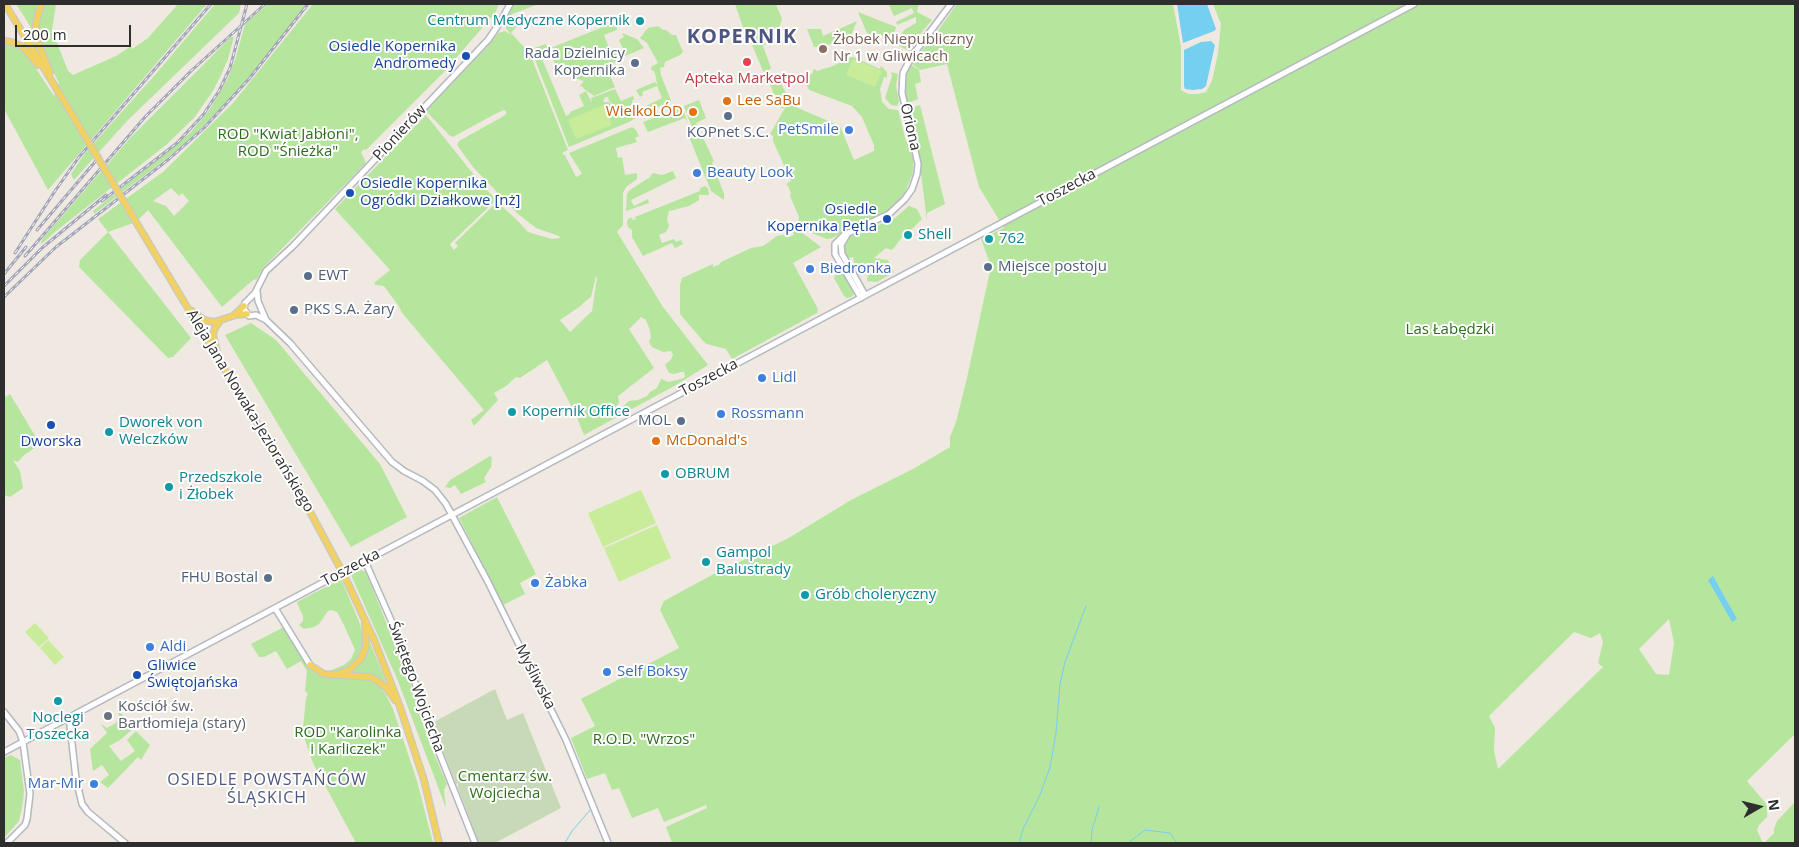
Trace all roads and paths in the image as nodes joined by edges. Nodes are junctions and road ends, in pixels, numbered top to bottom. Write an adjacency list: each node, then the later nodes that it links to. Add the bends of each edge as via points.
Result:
1 (5, 4): 7 (main road, Aleja Jana Nowaka-Jeziorańskiego)
2 (41, 4): 7 (main road, via 36,38)
3 (510, 4): 8 (main road, Pionierów, via 482,46 266,271)
4 (952, 4): 9 (main road, Oriona, via 903,73 902,93 917,160 914,184 894,210 838,239 844,265)
5 (1414, 4): 9 (main road, Toszecka)
6 (4, 41): 7 (main road, via 27,51)
7 (56, 88): 12 (main road, Aleja Jana Nowaka-Jeziorańskiego, bridge)
8 (258, 288): 10 (main road, Pionierów); 11 (main road)
9 (863, 296): 21 (main road, Toszecka)
10 (250, 300): 11 (main road); 13 (main road)
11 (258, 302): 14 (main road)
12 (187, 306): 19 (main road, via 204,320); 20 (main road, Aleja Jana Nowaka-Jeziorańskiego)
13 (244, 306): 15 (main road); 16 (main road)
14 (261, 308): 17 (main road); 18 (main road)
15 (247, 314): 16 (main road); 17 (main road)
16 (233, 316): 19 (main road)
17 (256, 316): 18 (main road)
18 (266, 320): 21 (main road, via 299,352 392,462 435,490)
19 (220, 322): 20 (main road, via 214,335)
20 (220, 360): 24 (main road, Aleja Jana Nowaka-Jeziorańskiego, via 339,564)
21 (452, 514): 22 (main road, Toszecka); 36 (main road, Myśliwska, via 566,740)
22 (365, 560): 23 (main road, Toszecka, bridge); 35 (main road, Świętego Wojciecha, via 405,652 429,728)
23 (275, 608): 25 (main road); 29 (main road, Toszecka)
24 (364, 616): 26 (main road, via 366,646 361,659 348,670); 27 (main road, Aleja Jana Nowaka-Jeziorańskiego)
25 (310, 665): 26 (main road, via 324,674)
26 (335, 675): 27 (main road, via 371,677 386,687)
27 (400, 707): 34 (main road, Aleja Jana Nowaka-Jeziorańskiego)
28 (4, 712): 30 (main road)
29 (68, 718): 30 (main road, Toszecka); 33 (main road, via 82,804)
30 (23, 742): 31 (main road, Toszecka); 32 (main road, via 29,812 24,825)
31 (4, 752)
32 (7, 843)
33 (125, 843)
34 (440, 843)
35 (475, 843)
36 (608, 843)

